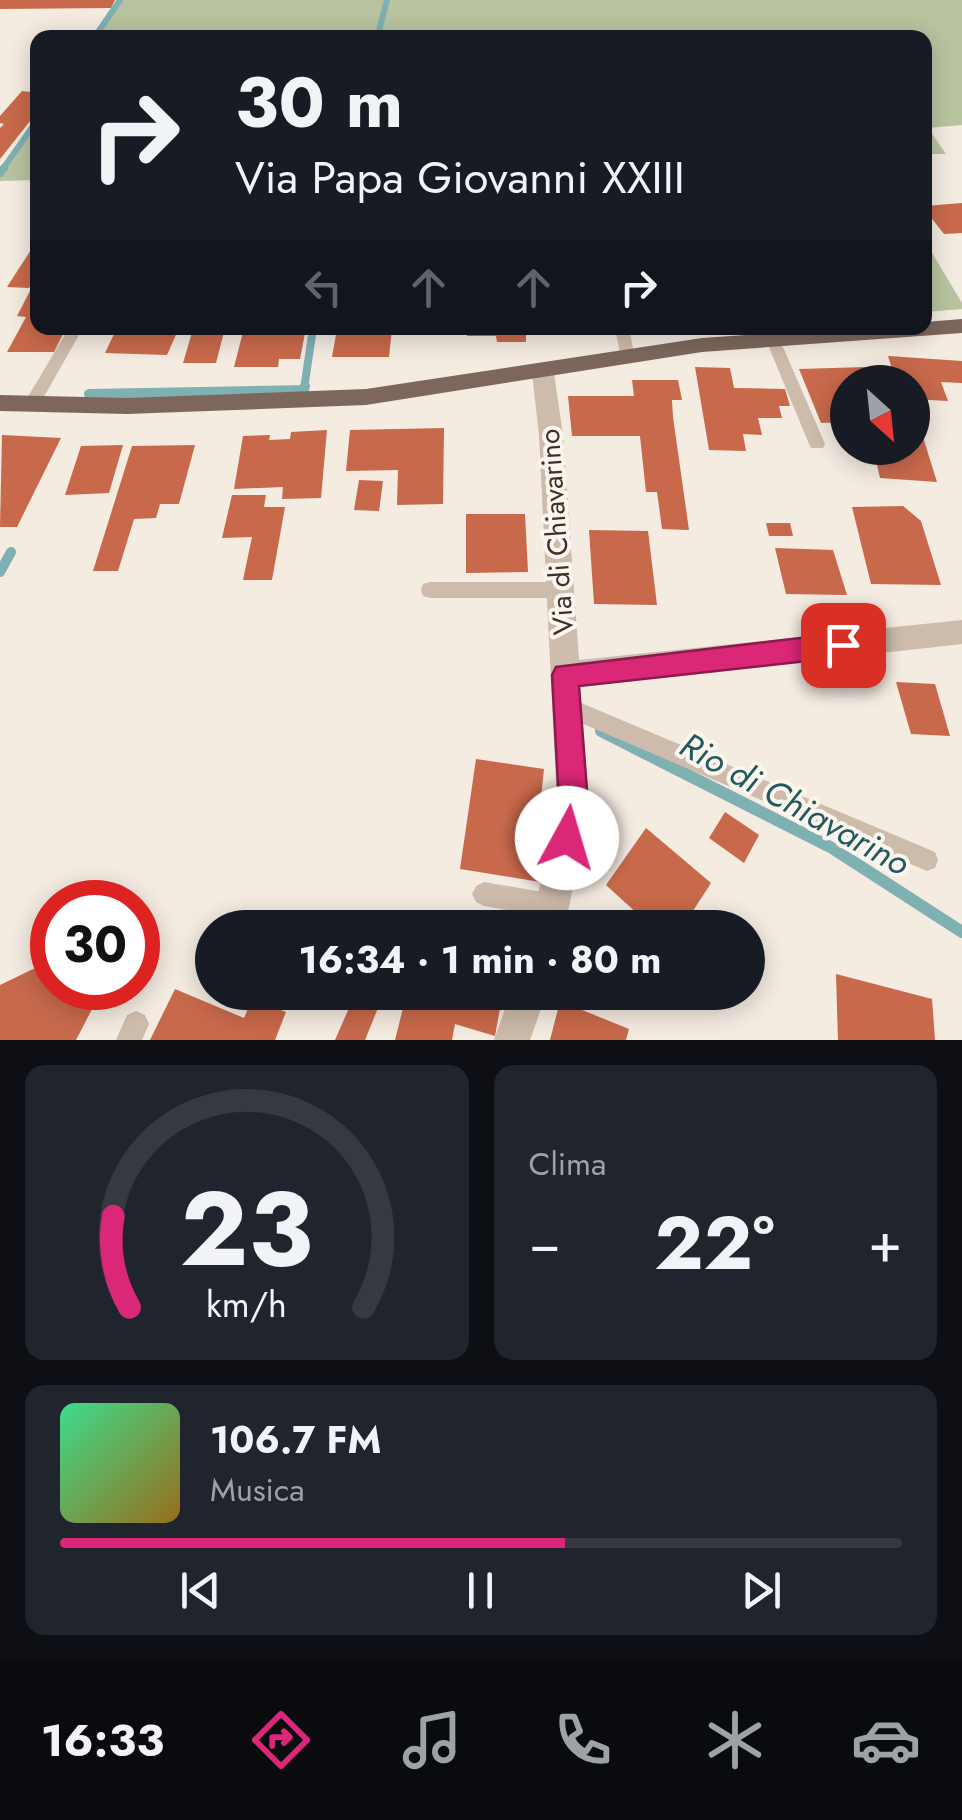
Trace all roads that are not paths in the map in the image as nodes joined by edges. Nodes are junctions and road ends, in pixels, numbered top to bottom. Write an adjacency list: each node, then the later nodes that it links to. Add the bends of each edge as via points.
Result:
1 (962, 326): 2 (main road)
2 (932, 327)
3 (72, 335): 10 (lane)
4 (623, 335): 7 (lane)
5 (816, 335): 6 (main road)
6 (773, 340): 7 (main road); 11 (lane)
7 (628, 358): 8 (main road)
8 (543, 373): 10 (main road, via 366,397); 13 (street, Via di Chiavarino)
9 (0, 403): 10 (main road)
10 (31, 405)
11 (817, 444)
12 (430, 590): 13 (lane)
13 (560, 590): 15 (street, Via di Chiavarino)
14 (962, 632): 15 (street)
15 (565, 675): 16 (street, Via di Chiavarino)
16 (566, 707): 17 (lane); 20 (street, Via di Chiavarino, via 574,804)
17 (927, 860)
18 (484, 894): 19 (lane)
19 (531, 910)
20 (552, 910)
21 (523, 1010): 22 (street)
22 (512, 1040)

